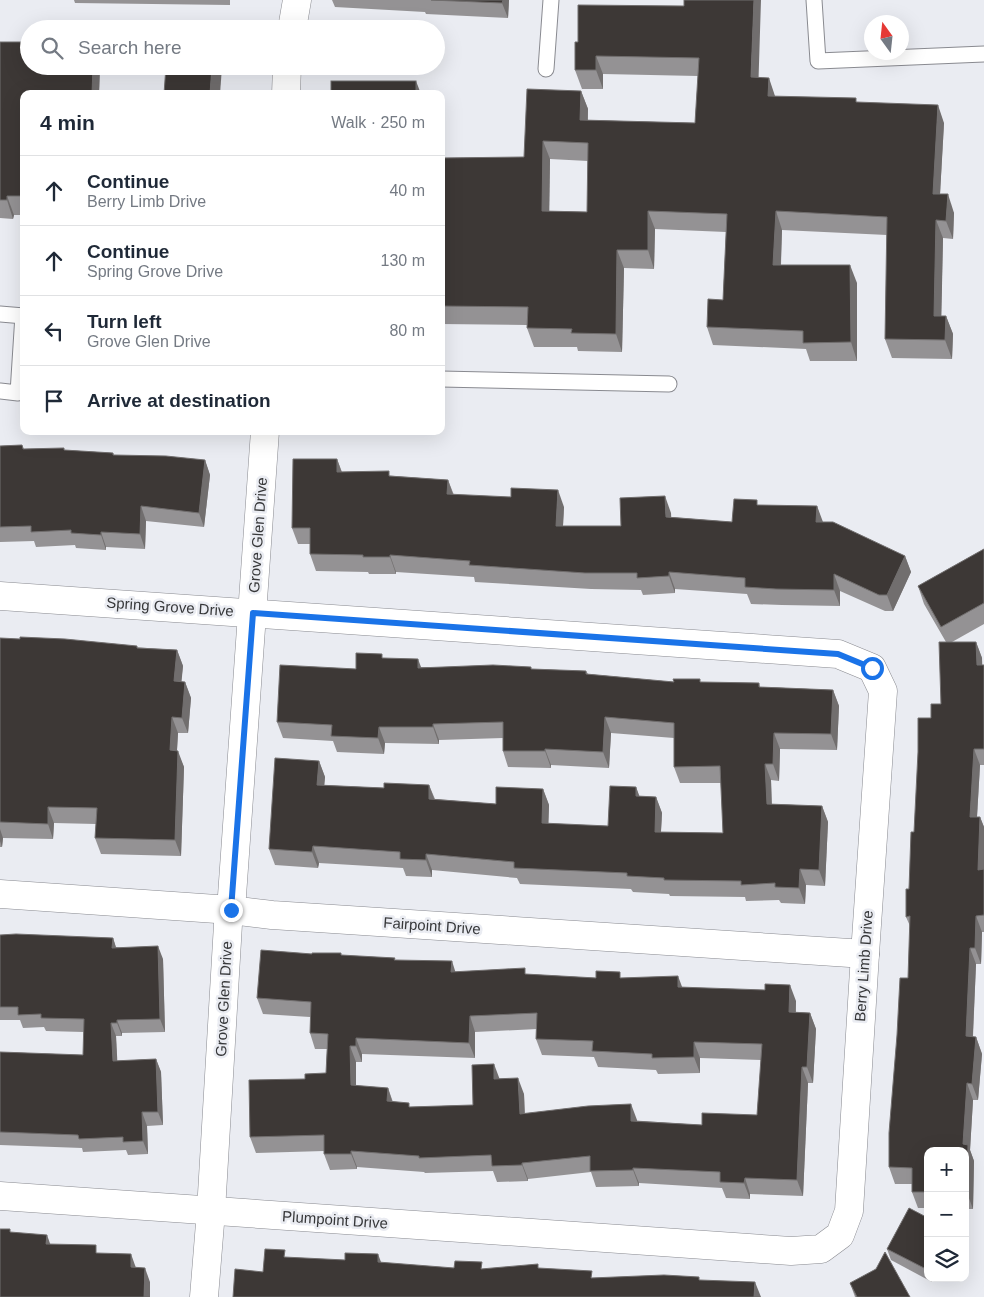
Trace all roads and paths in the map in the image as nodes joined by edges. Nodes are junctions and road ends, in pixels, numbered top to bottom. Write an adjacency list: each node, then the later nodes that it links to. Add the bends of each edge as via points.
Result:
1 (297, 0): 4 (street)
2 (551, 0): 6 (lane)
3 (814, 0): 5 (lane, via 818,61)
4 (294, 20)
5 (984, 54)
6 (546, 69)
7 (287, 75): 8 (street)
8 (286, 90)
9 (0, 314): 10 (lane)
10 (20, 316)
11 (20, 367): 14 (lane, via 18,393)
12 (445, 379): 13 (lane)
13 (669, 384)
14 (0, 392)
15 (265, 435): 17 (street, Grove Glen Drive)
16 (0, 596): 17 (street, Spring Grove Drive)
17 (253, 613): 18 (street, Spring Grove Drive); 20 (street, Grove Glen Drive)
18 (730, 646): 21 (street, Berry Limb Drive, via 838,654 872,668 883,691)
19 (0, 894): 20 (street, Fairpoint Drive)
20 (231, 910): 21 (street, Fairpoint Drive); 23 (street, Grove Glen Drive)
21 (864, 954): 24 (street, Berry Limb Drive, via 849,1211 840,1235 821,1249 791,1251)
22 (0, 1196): 23 (street, Plumpoint Drive)
23 (211, 1212): 24 (street, Plumpoint Drive); 25 (street, Grove Glen Drive)
24 (670, 1242)
25 (204, 1297)

